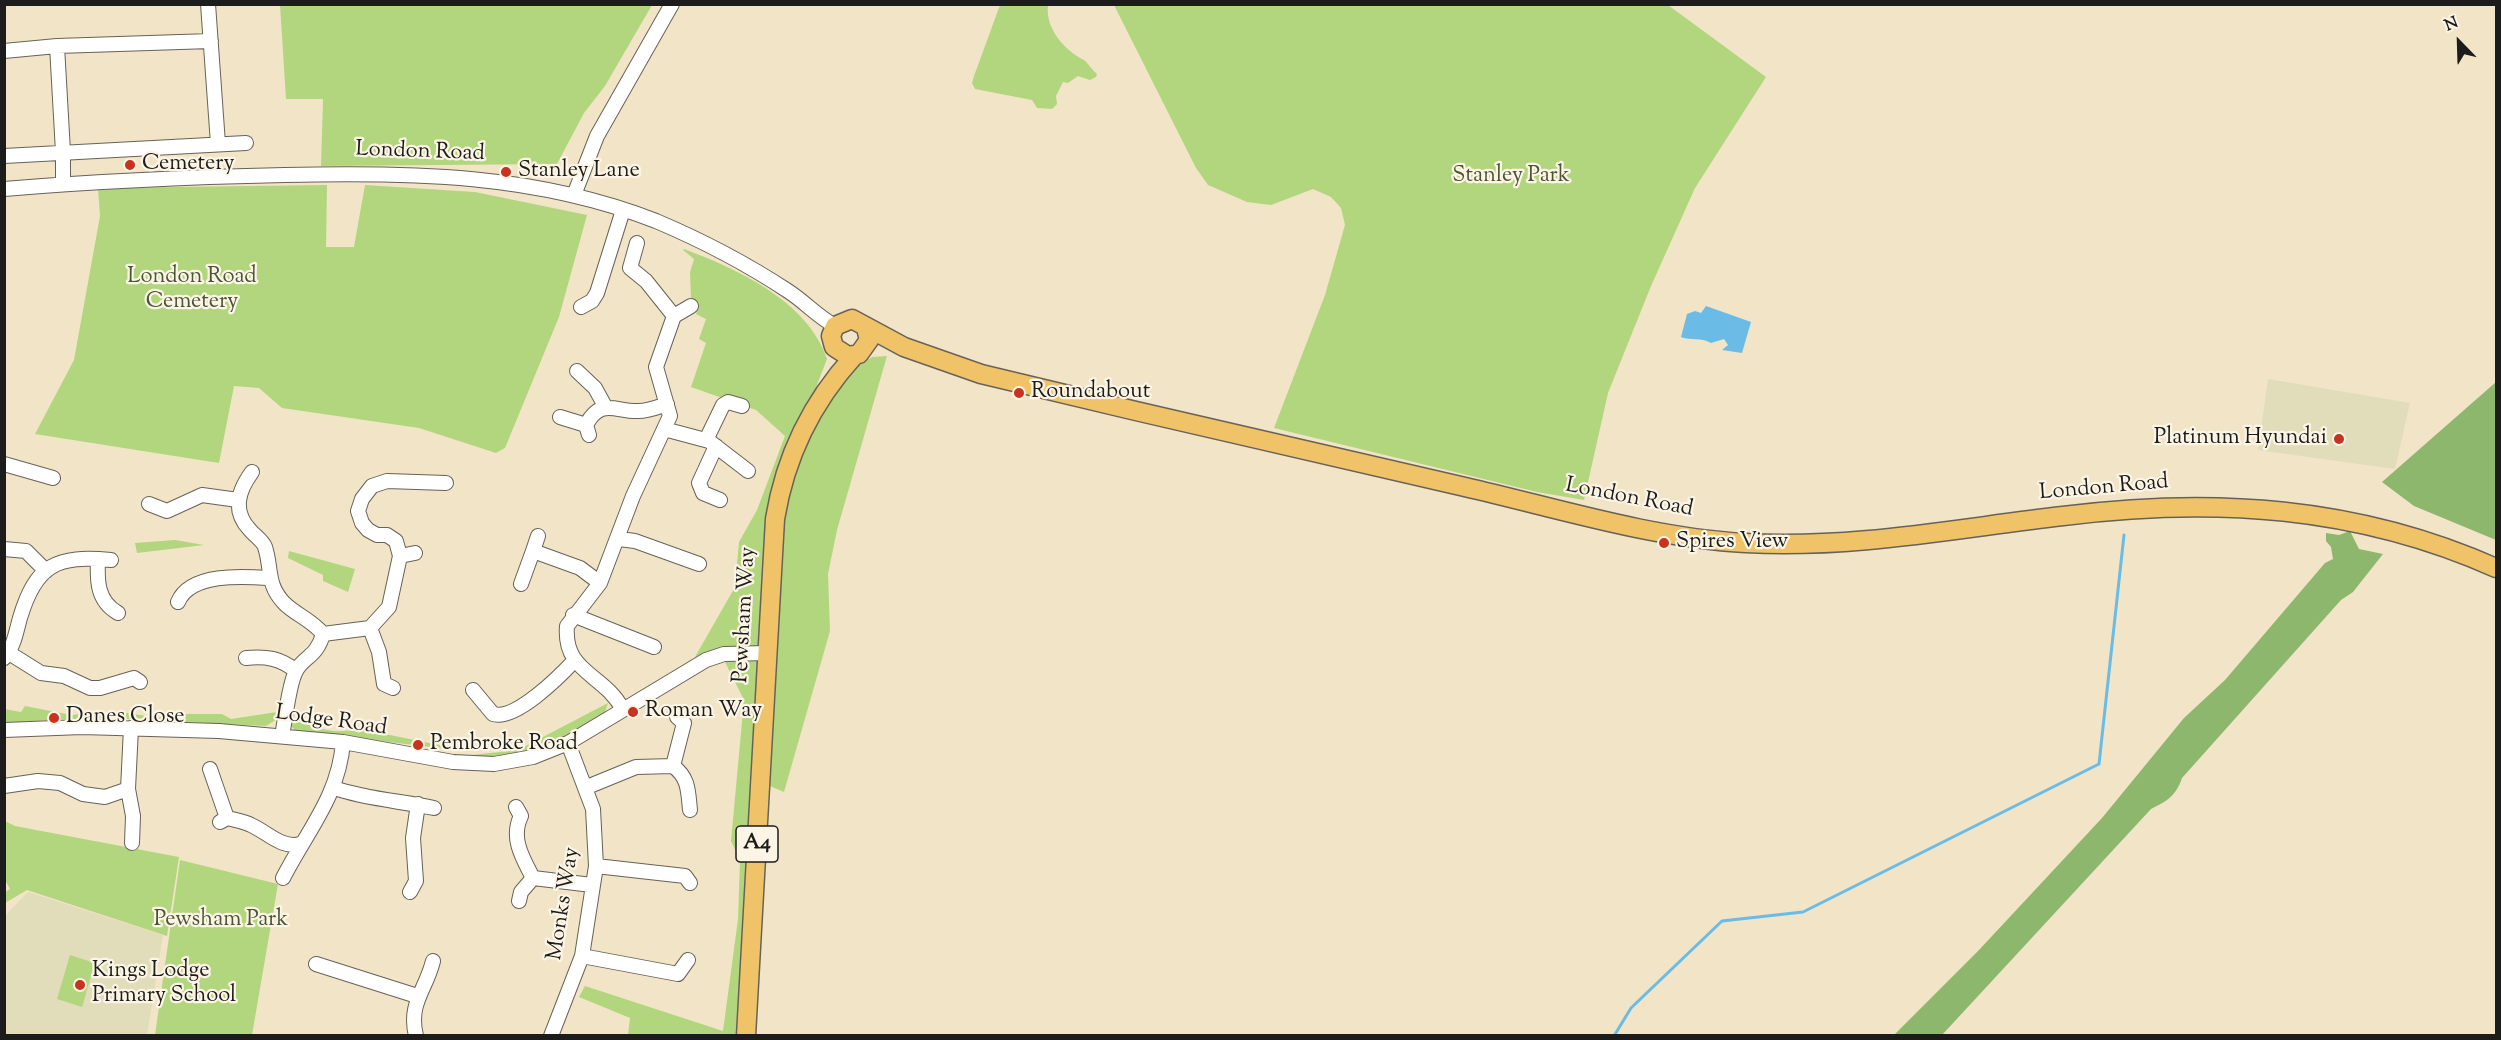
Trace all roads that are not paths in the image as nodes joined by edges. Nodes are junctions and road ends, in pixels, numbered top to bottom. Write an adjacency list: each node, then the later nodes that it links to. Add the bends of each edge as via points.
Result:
1 (208, 4): 3 (street)
2 (672, 4): 12 (street, via 597,136)
3 (211, 41): 4 (street); 7 (street)
4 (57, 46): 5 (street); 8 (street)
5 (4, 51)
6 (246, 143): 7 (street)
7 (218, 144): 8 (street)
8 (63, 152): 9 (street); 10 (street)
9 (4, 156)
10 (63, 184): 11 (street, London Road); 12 (street, London Road, via 204,176 413,173 485,178)
11 (4, 189)
12 (574, 195): 13 (street, London Road)
13 (623, 210): 16 (street, via 597,293); 18 (street, London Road, via 667,226 744,265 790,292 819,318)
14 (637, 243): 17 (street, via 630,268 645,279)
15 (692, 306): 17 (street)
16 (581, 307)
17 (674, 316): 23 (street, via 656,367)
18 (835, 326): 19 (main road, London Road, via 852,319); 20 (main road, A4, via 831,336)
19 (862, 343): 20 (main road, London Road, via 842,355); 22 (main road, Pewsham Way / A4); 44 (main road, London Road, via 904,347 981,374 1678,535 1743,543 1818,544 2068,515 2211,505 2348,521 2427,541)
20 (834, 347): 22 (main road, Pewsham Way / A4)
21 (577, 371): 25 (street, via 595,388)
22 (826, 388): 55 (main road, Pewsham Way / A4, via 794,450 780,491)
23 (667, 404): 25 (street, via 641,411); 27 (street, via 670,416)
24 (742, 406): 28 (street, via 723,405)
25 (606, 408): 26 (street, via 591,416 588,430)
26 (560, 417)
27 (664, 429): 28 (street); 38 (street, via 633,496)
28 (711, 443): 29 (street); 35 (street, via 699,483 703,493)
29 (743, 463)
30 (4, 464): 32 (street)
31 (252, 472): 34 (street, via 242,485)
32 (53, 478)
33 (446, 483): 42 (street, via 387,481 372,486 362,499 358,511 363,524 377,535 387,535 396,541)
34 (238, 500): 36 (street, via 202,495 168,511); 46 (street, via 245,524 265,547)
35 (720, 500)
36 (149, 504)
37 (538, 536): 40 (street)
38 (619, 538): 43 (street); 47 (street)
39 (4, 549): 45 (street, via 26,551)
40 (533, 551): 47 (street, via 580,568); 48 (street)
41 (415, 553): 42 (street)
42 (400, 556): 52 (street, via 389,607)
43 (699, 564)
44 (2496, 568)
45 (46, 571): 50 (street, via 67,559 104,560 98,586); 56 (street, via 25,600)
46 (268, 578): 49 (street, via 204,581 182,594); 53 (street, via 285,604 314,622)
47 (600, 583): 51 (street)
48 (521, 584)
49 (178, 602)
50 (108, 612)
51 (573, 615): 54 (street); 58 (street, via 566,635)
52 (370, 628): 53 (street); 61 (street, via 379,652)
53 (323, 634): 59 (street, via 320,645)
54 (654, 647)
55 (767, 653): 63 (street, Lodge Road, via 724,654 706,660); 96 (main road, Pewsham Way / A4)
56 (7, 655): 60 (street, via 40,673 64,676 90,688)
57 (246, 658): 59 (street, via 263,651)
58 (574, 661): 62 (street, via 540,693 506,714 493,714); 63 (street, via 607,686)
59 (296, 670): 67 (street)
60 (136, 678)
61 (384, 687)
62 (475, 698)
63 (623, 710): 69 (street, Lodge Road)
64 (683, 721): 70 (street)
65 (131, 728): 66 (street, Lodge Road); 67 (street, Lodge Road); 75 (street)
66 (4, 730)
67 (282, 736): 68 (street, Lodge Road)
68 (343, 742): 69 (street, Lodge Road, via 453,762 494,764 533,757); 74 (street)
69 (568, 742): 73 (street, Monks Way)
70 (674, 765): 73 (street, via 636,767); 77 (street, via 687,783)
71 (216, 775): 81 (street, via 223,820 249,824 292,846)
72 (4, 786): 75 (street, via 38,781 60,783 83,794 105,797)
73 (587, 787): 82 (street, Monks Way, via 593,809)
74 (334, 788): 76 (street, via 359,796); 81 (street)
75 (128, 789): 80 (street)
76 (418, 804): 78 (street); 87 (street, via 413,838 416,881)
77 (687, 805)
78 (434, 808)
79 (520, 814): 85 (street, via 516,840)
80 (132, 843)
81 (300, 844): 84 (street)
82 (596, 866): 83 (street); 86 (street, Monks Way)
83 (687, 876)
84 (283, 878)
85 (533, 878): 86 (street); 88 (street)
86 (592, 885): 89 (street, Monks Way)
87 (410, 892)
88 (519, 901)
89 (582, 956): 90 (street, via 682,979); 95 (street, Monks Way)
90 (688, 960)
91 (433, 961): 93 (street, via 433,979)
92 (321, 967): 93 (street)
93 (417, 996): 94 (street, via 413,1017)
94 (416, 1035)
95 (551, 1035)
96 (746, 1035)

